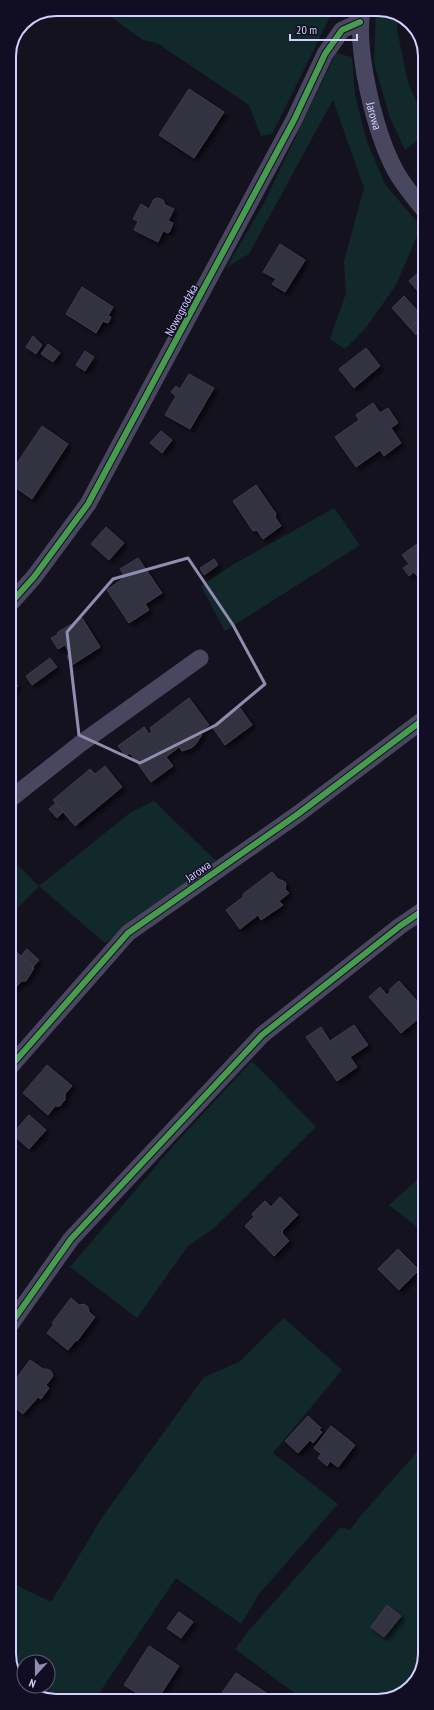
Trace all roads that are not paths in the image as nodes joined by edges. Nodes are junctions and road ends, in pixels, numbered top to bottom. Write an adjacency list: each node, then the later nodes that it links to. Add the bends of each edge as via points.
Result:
1 (361, 16): 2 (street, Jarowa, via 360,43 378,128 396,172); 3 (street, Nowogrodzka, via 342,30 325,54 294,120 88,504)
2 (418, 202)
3 (16, 597)
4 (200, 658): 6 (street, via 80,744)
5 (418, 724): 8 (street, Jarowa, via 298,814 128,933)
6 (16, 794)
7 (418, 914): 9 (street, via 262,1035 71,1239)
8 (16, 1060)
9 (16, 1317)

